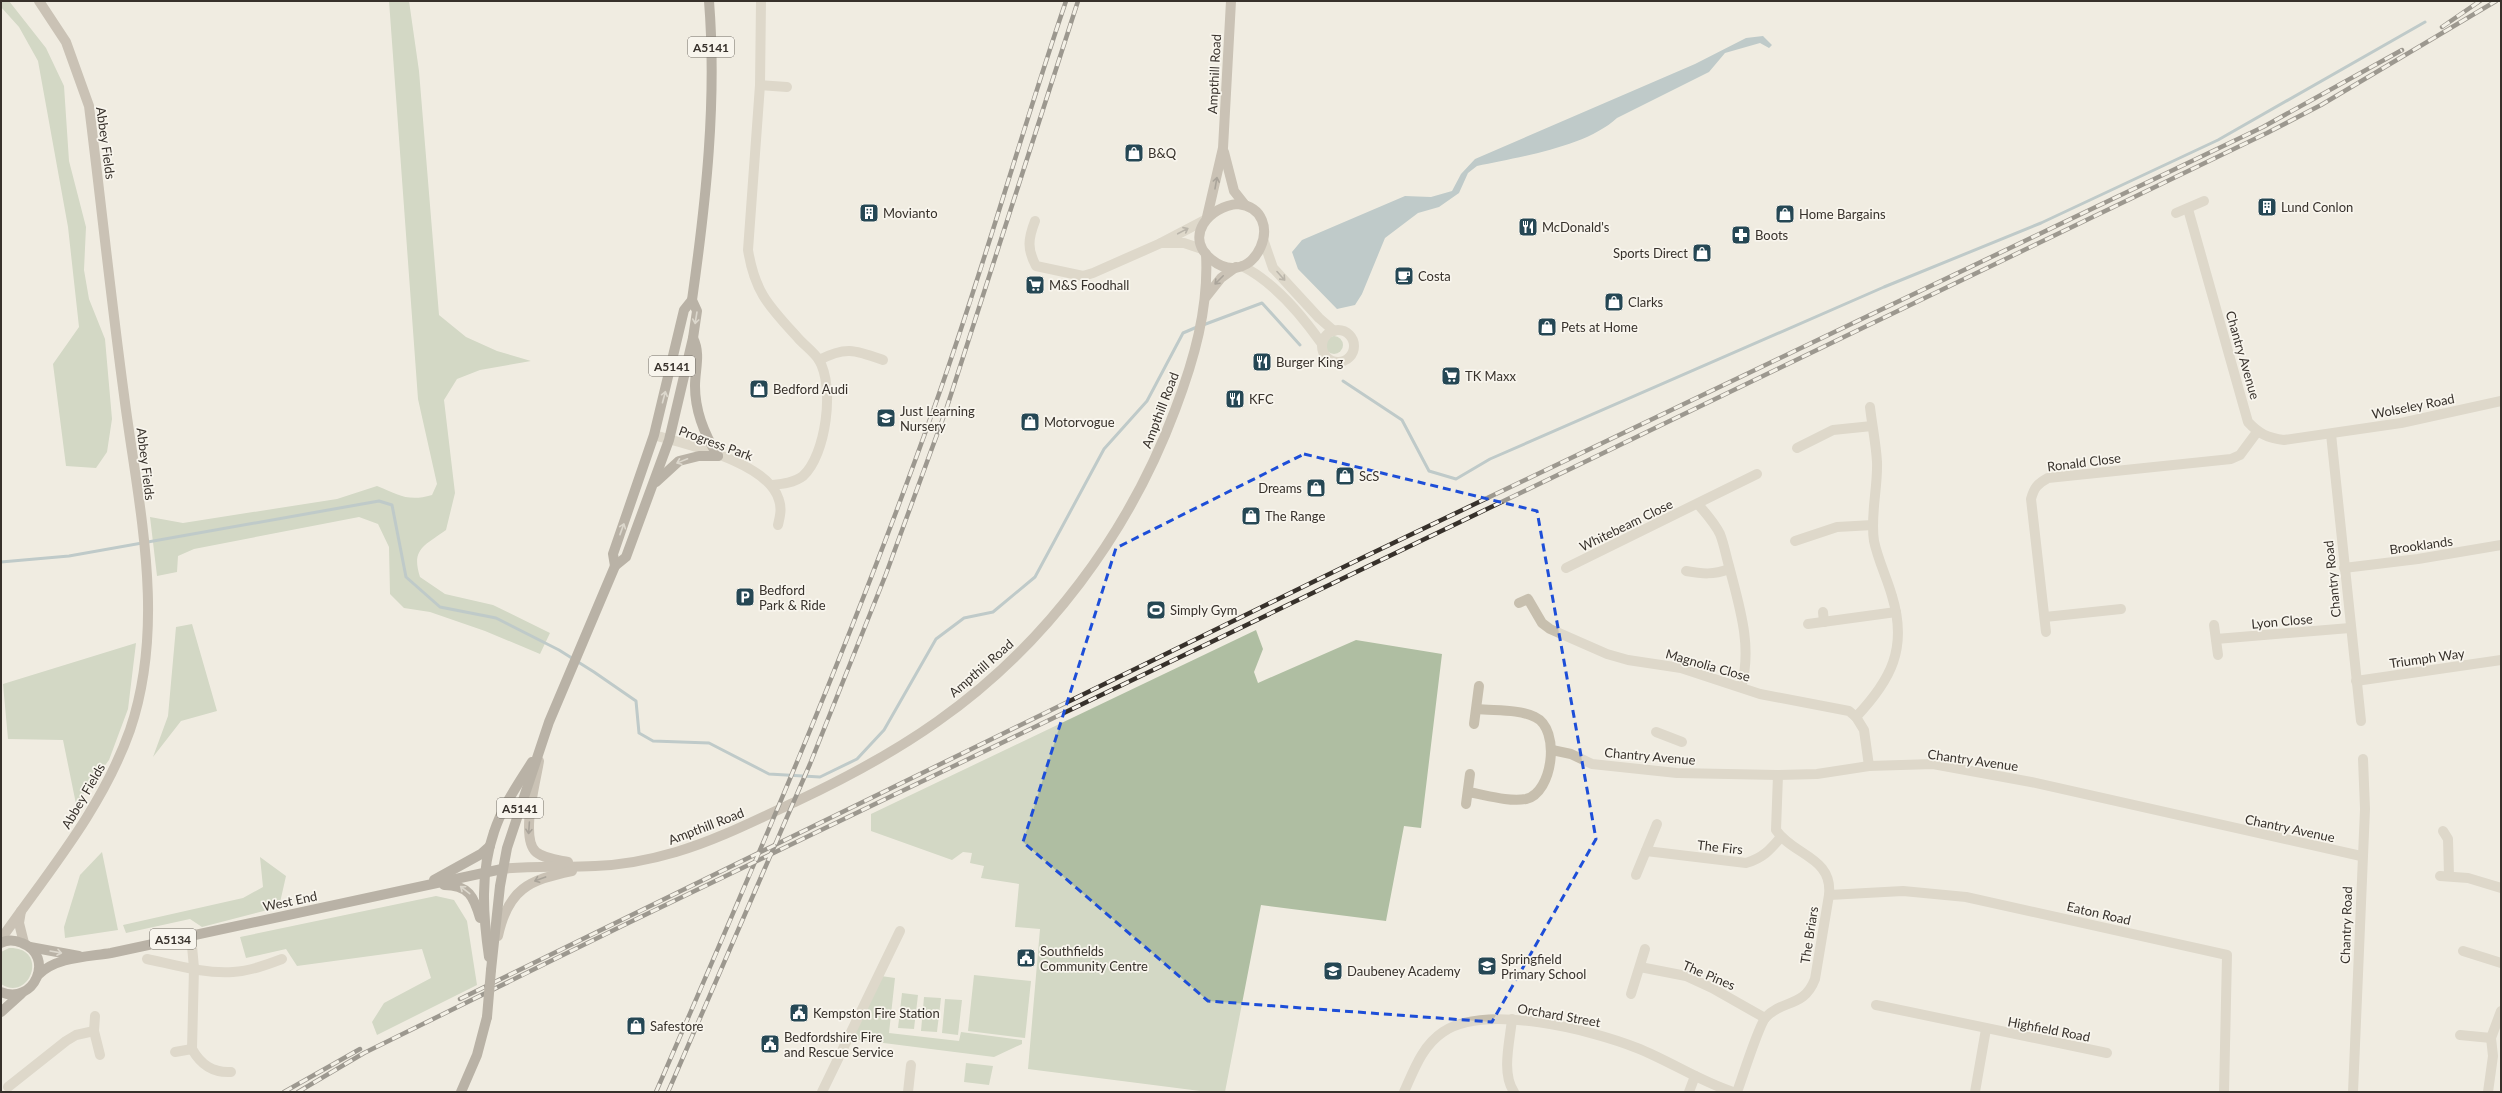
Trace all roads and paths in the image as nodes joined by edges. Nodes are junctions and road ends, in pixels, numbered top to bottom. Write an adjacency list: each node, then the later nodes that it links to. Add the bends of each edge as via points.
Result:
1 (39, 1): 88 (main road, Abbey Fields, via 66,42 89,106 146,562 148,639 138,700 129,732 110,777 96,804)
2 (709, 1): 19 (main road, A5141, via 712,93 709,163)
3 (761, 1): 5 (street)
4 (1230, 1): 7 (main road, Ampthill Road)
5 (760, 85): 6 (street); 23 (street, via 748,250 752,274 761,294 775,313)
6 (787, 87)
7 (1223, 148): 9 (main road, Ampthill Road, via 1234,191); 12 (main road, Ampthill Road, one-way to 7)
8 (2204, 201): 10 (street)
9 (1245, 205): 12 (main road, via 1225,206); 14 (main road, via 1255,212 1263,224)
10 (2188, 209): 11 (street); 28 (street, Chantry Avenue, via 2248,422)
11 (2176, 213)
12 (1206, 218): 15 (street, one-way to 12); 16 (main road, via 1200,234)
13 (1035, 221): 15 (street, via 1028,239 1029,254 1036,266 1071,274 1083,276 1093,273)
14 (1264, 242): 17 (main road, via 1254,258); 20 (street, one-way to 20, via 1273,268 1319,318)
15 (1161, 243): 16 (street, via 1184,243)
16 (1204, 252): 17 (main road, via 1218,264); 18 (main road, Ampthill Road)
17 (1239, 266): 18 (main road, Ampthill Road, one-way to 18, via 1221,278); 22 (street, via 1261,276 1309,325)
18 (1206, 297): 81 (main road, Ampthill Road, via 1199,332 1179,400 1160,448 1113,536 1065,602 999,672 919,734 815,793 731,831 676,852 628,864)
19 (692, 300): 21 (main road, A5141, one-way to 21, via 697,312); 30 (main road, A5141, one-way to 19, via 684,310)
20 (1334, 330): 22 (street, via 1326,336); 22 (street, via 1348,333 1354,340 1355,349 1351,358 1338,363 1329,360 1323,353)
21 (693, 338): 31 (main road, A5141); 33 (main road, via 698,348 695,386 698,415 707,440)
22 (1322, 344)
23 (819, 360): 24 (street, via 837,351 849,350); 36 (street, via 828,392 826,420 819,449 811,467 802,477)
24 (883, 360)
25 (2501, 401): 29 (street, Wolseley Road, via 2401,423)
26 (1870, 407): 27 (street)
27 (1872, 426): 32 (street, via 1833,430); 39 (street, via 1877,460)
28 (2257, 432): 29 (street, via 2269,438 2284,440); 50 (street, Ronald Close, via 2240,455 2231,459 2048,478 2040,482 2034,488 2031,500)
29 (2330, 434): 45 (street, Chantry Road)
30 (654, 435): 31 (street, Progress Park); 42 (main road, A5141, one-way to 30, via 613,554)
31 (669, 440): 33 (street, Progress Park); 35 (main road, A5141)
32 (1796, 448)
33 (718, 456): 35 (main road, one-way to 35, via 699,456 679,461); 36 (street, Progress Park, via 759,474)
34 (1757, 474): 37 (street, Whitebeam Close)
35 (655, 483): 42 (main road, A5141, via 626,557)
36 (771, 486): 38 (street, Progress Park, via 779,499 781,512)
37 (1698, 504): 43 (street, Whitebeam Close); 44 (street, via 1713,520)
38 (778, 525)
39 (1873, 525): 40 (street, via 1837,527); 49 (street, via 1874,541)
40 (1795, 541)
41 (2501, 545): 45 (street, Brooklands, via 2418,560)
42 (615, 566): 67 (main road, A5141, via 565,681)
43 (1566, 568)
44 (1729, 568): 46 (street, via 1705,575); 60 (street, via 1737,595 1747,655)
45 (2344, 568): 53 (street, Chantry Road)
46 (1686, 570)
47 (1519, 603): 60 (street, Magnolia Close, via 1528,598 1538,618 1550,629 1607,654 1681,668)
48 (2121, 609): 50 (street)
49 (1896, 612): 51 (street, via 1824,617); 62 (street, via 1898,643 1891,671 1874,698)
50 (2045, 617): 54 (street, Ronald Close)
51 (1808, 624)
52 (2214, 625): 55 (street)
53 (2350, 628): 55 (street, Lyon Close); 58 (street, Chantry Road)
54 (2046, 632)
55 (2216, 639): 56 (street)
56 (2218, 655)
57 (2501, 660): 58 (street, Triumph Way)
58 (2356, 681): 63 (street, Chantry Road)
59 (1479, 686): 61 (street)
60 (1741, 687): 62 (street, Magnolia Close, via 1788,701 1840,708)
61 (1477, 709): 64 (street); 68 (street, via 1535,717 1544,724 1550,735)
62 (1856, 717): 70 (street, via 1864,730)
63 (2361, 721)
64 (1474, 724)
65 (1656, 732): 66 (street)
66 (1682, 742)
67 (540, 748): 78 (main road, via 501,816); 81 (main road, one-way to 81, via 528,831 531,846 544,856); 82 (main road, A5141)
68 (1552, 750): 72 (street, Chantry Avenue, via 1571,754 1592,764 1620,768 1677,773); 73 (street, via 1546,777 1536,794 1515,799)
69 (2363, 759): 80 (street, Chantry Road, via 2365,809)
70 (1869, 766): 72 (street, Chantry Avenue, via 1817,774); 80 (street, Chantry Avenue, via 1933,764 2031,782)
71 (1470, 774): 73 (street)
72 (1778, 775): 77 (street, via 1776,830)
73 (1468, 792): 74 (street)
74 (1466, 804)
75 (1657, 824): 79 (street)
76 (2449, 835): 86 (street, via 2445,876 2468,878)
77 (1781, 837): 79 (street, The Firs, via 1769,852 1759,859 1746,863); 87 (street, The Briars, via 1823,867 1830,884)
78 (490, 846): 83 (main road); 85 (main road, via 481,854)
79 (1646, 851): 84 (street)
80 (2361, 856): 137 (street, Chantry Road)
81 (592, 867): 82 (main road, Ampthill Road, via 530,866); 103 (main road, Ampthill Road, one-way to 103, via 543,877 523,888 503,915)
82 (502, 869): 83 (main road, West End / A5134); 103 (main road, A5141)
83 (486, 871): 85 (main road, West End / A5134); 91 (main road, via 483,894)
84 (1636, 875)
85 (426, 885): 90 (main road, West End / A5134); 91 (main road, one-way to 85, via 472,896 458,885)
86 (2501, 888)
87 (1829, 895): 112 (street, The Briars, via 1816,973 1810,992); 136 (street, Eaton Road, via 1903,891 1966,897 2227,954)
88 (21, 911): 92 (main road, Abbey Fields); 94 (main road, via 19,923)
89 (900, 931): 128 (street)
90 (191, 935): 97 (main road, West End / A5134, via 111,953); 102 (street)
91 (486, 938): 103 (main road)
92 (1, 939)
93 (1, 942): 94 (main road, A5134, via 10,940)
94 (27, 945): 97 (main road, West End / A5134, one-way to 97); 104 (main road, via 39,960)
95 (1645, 949): 101 (street)
96 (2463, 951): 100 (street)
97 (82, 956): 104 (main road, West End / A5134, via 50,965)
98 (147, 959): 102 (street)
99 (282, 959): 102 (street, via 258,968 234,972)
100 (2501, 962)
101 (1640, 967): 107 (street); 112 (street, The Pines, via 1686,976)
102 (194, 968): 118 (street)
103 (491, 970): 127 (main road, A5141, bridge, via 487,1016 478,1055)
104 (38, 976): 106 (main road, A5134, via 30,989)
105 (1, 992): 106 (main road)
106 (21, 994): 110 (main road, A5134)
107 (1631, 994)
108 (1876, 1005): 114 (street, Highfield Road)
109 (2501, 1011): 117 (street)
110 (1, 1012)
111 (95, 1016): 115 (street)
112 (1765, 1018): 134 (street)
113 (1512, 1019): 124 (street, Orchard Street, via 1604,1036); 130 (street, Orchard Street, via 1467,1022 1444,1031 1420,1058); 131 (street, via 1508,1072 1510,1086)
114 (1986, 1029): 120 (street, Highfield Road); 135 (street)
115 (94, 1031): 121 (street); 126 (street, via 76,1035 66,1041)
116 (2460, 1035): 117 (street)
117 (2491, 1038): 138 (street, via 2493,1056)
118 (192, 1049): 119 (street); 123 (street, via 196,1057 211,1069 221,1073)
119 (175, 1052)
120 (2107, 1054)
121 (100, 1055)
122 (911, 1065): 129 (street)
123 (231, 1072)
124 (1695, 1076): 132 (street); 133 (street, Orchard Street)
125 (1, 1079): 126 (street)
126 (10, 1090)
127 (461, 1092)
128 (822, 1092)
129 (908, 1092)
130 (1404, 1092)
131 (1514, 1092)
132 (1689, 1092)
133 (1733, 1092)
134 (1737, 1092)
135 (1975, 1092)
136 (2224, 1092)
137 (2353, 1092)
138 (2488, 1092)

